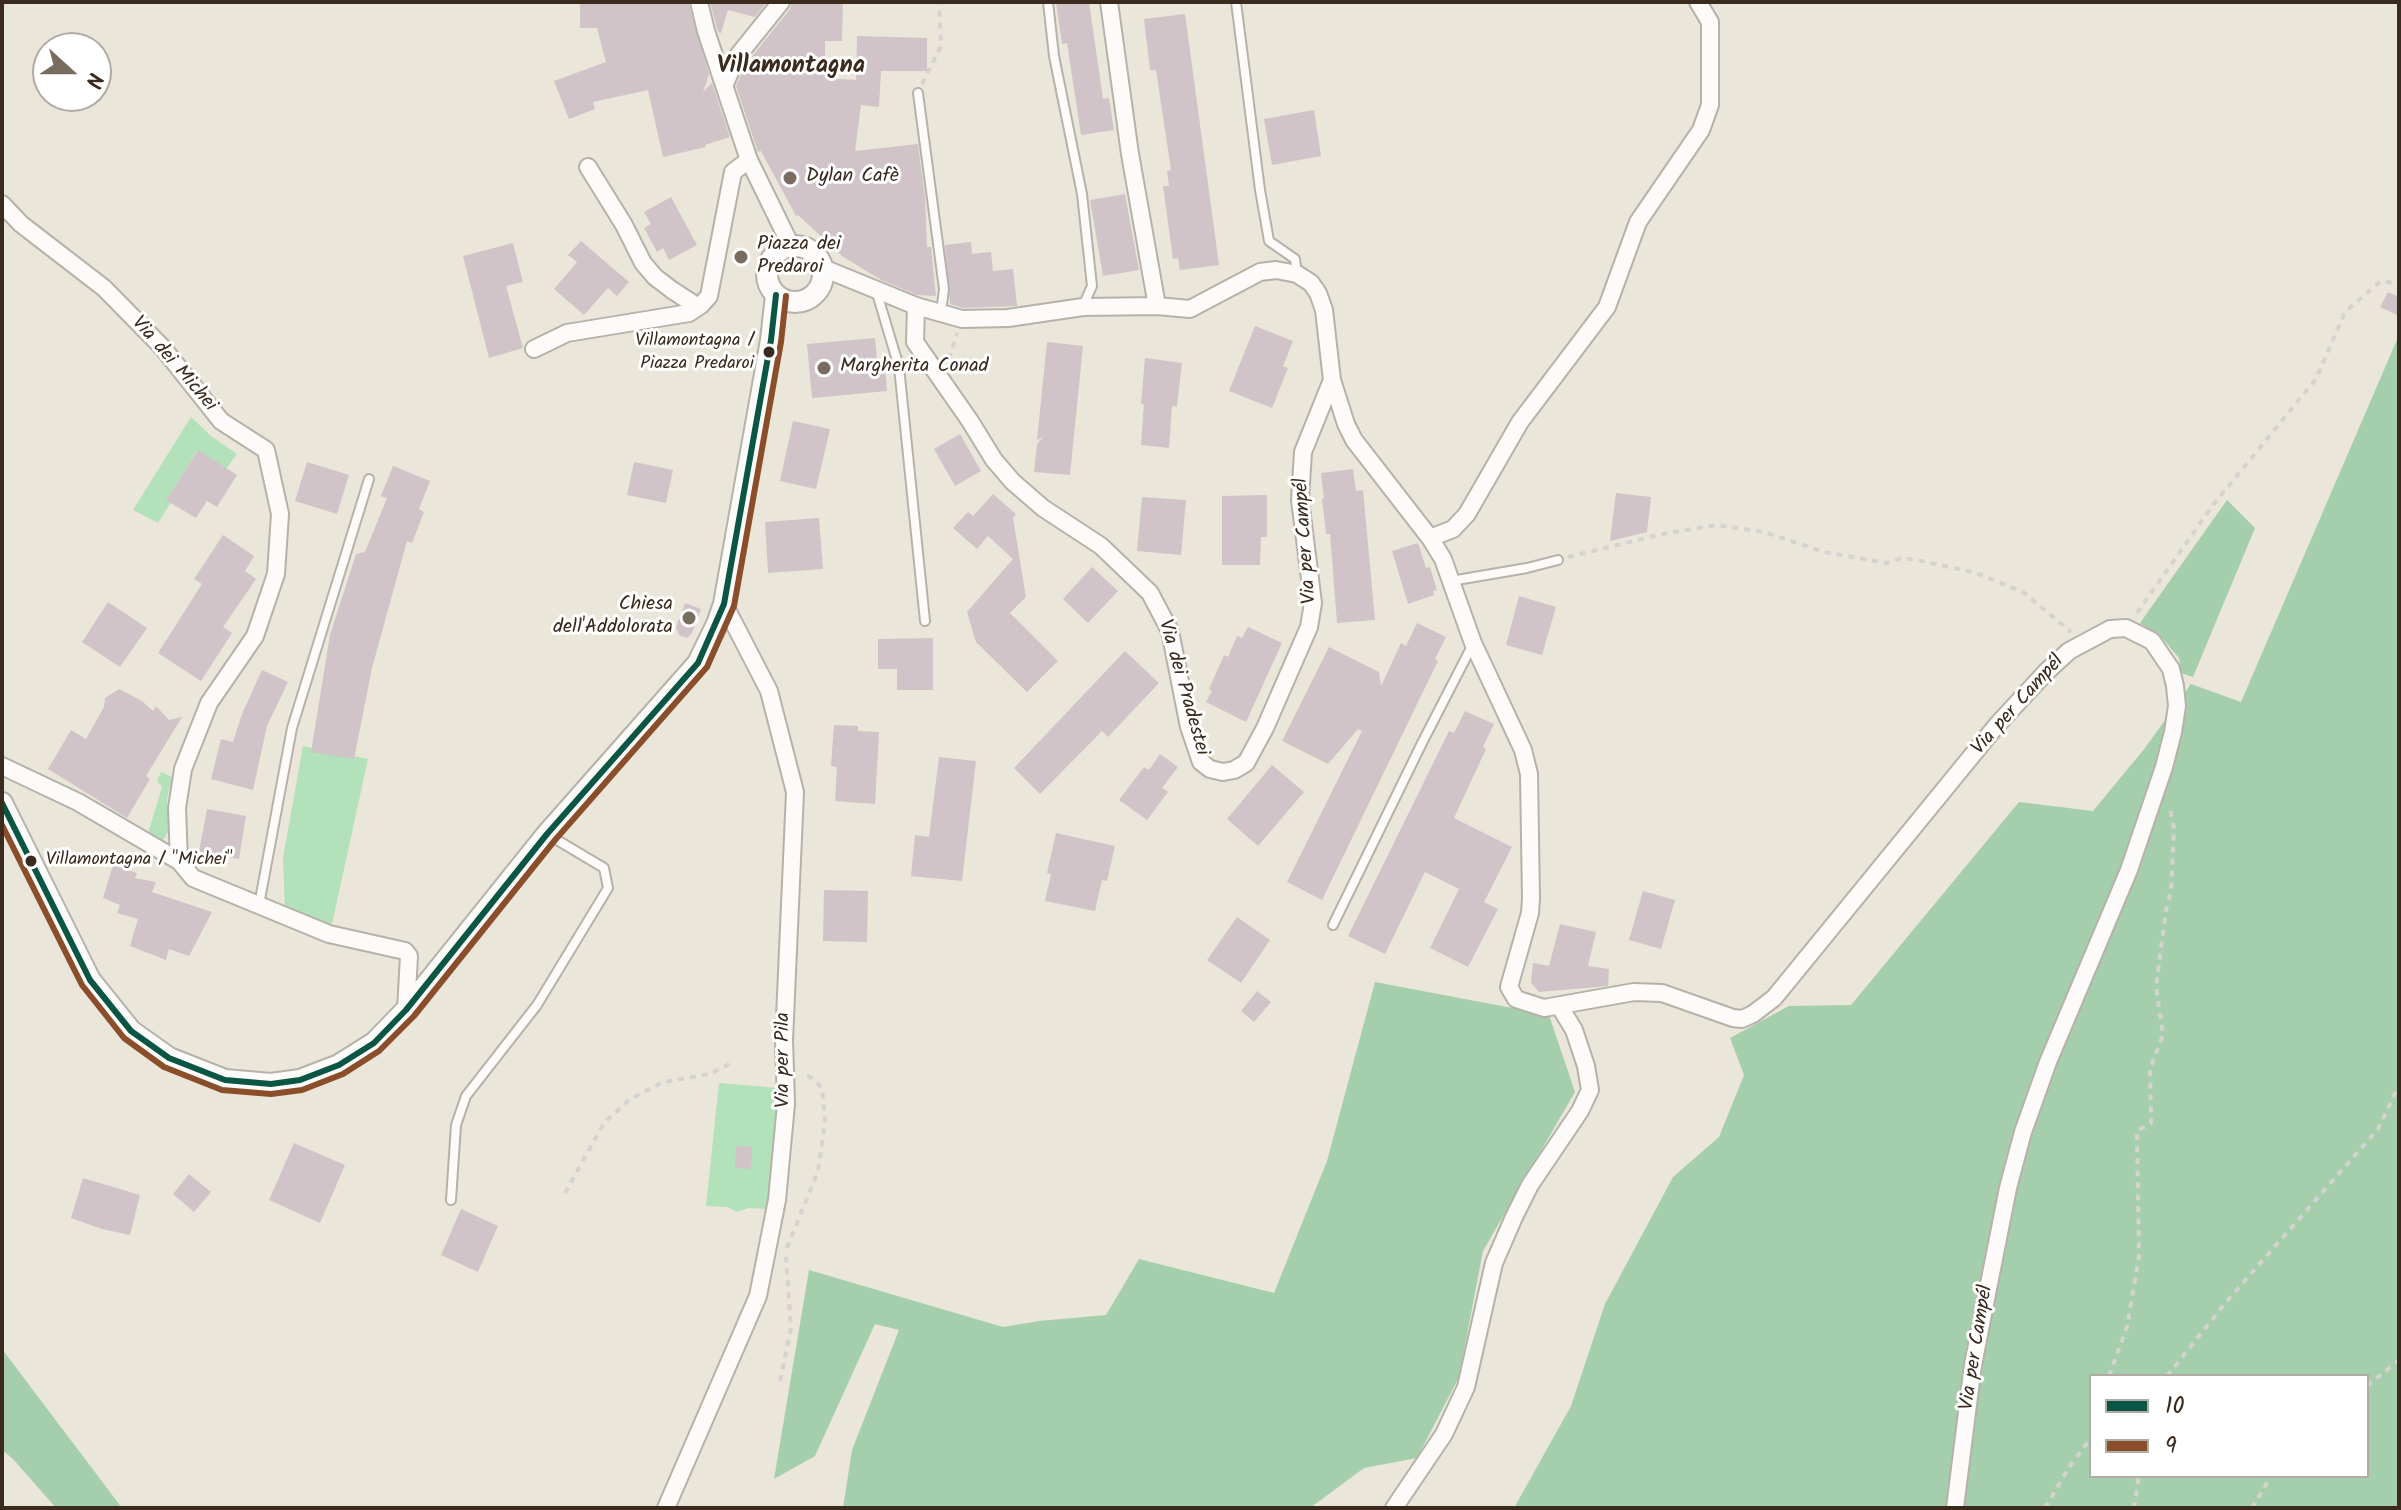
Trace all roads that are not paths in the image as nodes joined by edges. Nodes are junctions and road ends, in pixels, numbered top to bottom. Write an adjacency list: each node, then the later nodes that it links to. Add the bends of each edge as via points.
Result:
1 (699, 2): 7 (street)
2 (781, 2): 7 (street, via 736,58)
3 (1048, 2): 20 (lane, via 1084,209 1092,286)
4 (1109, 2): 19 (street)
5 (1236, 2): 14 (lane, Via per Campél, via 1269,241 1295,259)
6 (1698, 2): 25 (street, via 1710,22 1710,105 1701,130 1638,222 1607,307 1520,422 1467,514 1453,529)
7 (725, 84): 9 (street)
8 (918, 93): 21 (lane, via 944,289)
9 (749, 160): 12 (street); 17 (street, via 733,172 709,296)
10 (588, 167): 17 (street, via 643,263 685,300)
11 (2, 204): 35 (street, Via dei Michei, via 104,288 163,348 221,421 266,450 280,514 276,574 255,636 209,703 183,769 177,808)
12 (791, 246): 13 (street, via 817,256); 16 (street, via 768,266)
13 (823, 268): 15 (street); 16 (street, via 823,280 809,299 786,301)
14 (1297, 274): 19 (street, via 1260,272 1190,309); 23 (street, Via per Campél, via 1311,283 1324,310)
15 (875, 289): 18 (street); 29 (lane, via 899,367)
16 (776, 295): 28 (street)
17 (701, 305): 22 (street, via 689,313 567,333)
18 (916, 306): 21 (street); 32 (street, Via dei Pradestei, via 915,342 994,460 1013,482 1101,546 1150,593 1170,631 1201,762)
19 (1157, 306): 20 (street)
20 (1083, 307): 21 (street, via 1008,318 962,319)
21 (940, 313)
22 (534, 349)
23 (1332, 380): 25 (street, Via per Campél, via 1354,440); 32 (street, Via per Campél, via 1303,452 1300,500 1313,603 1309,627 1246,763)
24 (369, 479): 36 (lane, via 292,728)
25 (1430, 538): 27 (street, Via per Campél)
26 (1558, 560): 27 (lane)
27 (1451, 581): 30 (street, Via per Campél)
28 (724, 604): 34 (street, via 698,663); 41 (street, Via per Pila, via 769,691 795,792 786,1104 777,1200 758,1296)
29 (925, 621)
30 (1473, 643): 37 (lane); 38 (street, Via per Campél, via 1515,729 1529,774 1530,913 1509,987 1516,999)
31 (2, 766): 35 (street, via 78,802)
32 (1223, 772)
33 (2, 803): 39 (street, via 90,980 131,1031 169,1058 225,1080 300,1080 339,1065 374,1043)
34 (547, 834): 39 (street); 40 (lane, via 604,868 608,888 537,1005 466,1096 456,1125)
35 (179, 861): 36 (street, via 193,878)
36 (259, 905): 39 (street, via 329,934 405,951)
37 (1333, 925)
38 (1560, 1007): 42 (street, via 1574,1030 1590,1090 1530,1185 1494,1263 1466,1387 1444,1434); 43 (street, Via per Campél, via 1634,992 1662,993 1733,1018 1753,1014 1774,998 2046,672 2083,642 2110,629 2126,628 2152,641 2171,669 2177,706 2164,767 2129,870 2023,1132 1973,1365)
39 (406, 1010)
40 (451, 1200)
41 (666, 1508)
42 (1394, 1508)
43 (1955, 1508)

